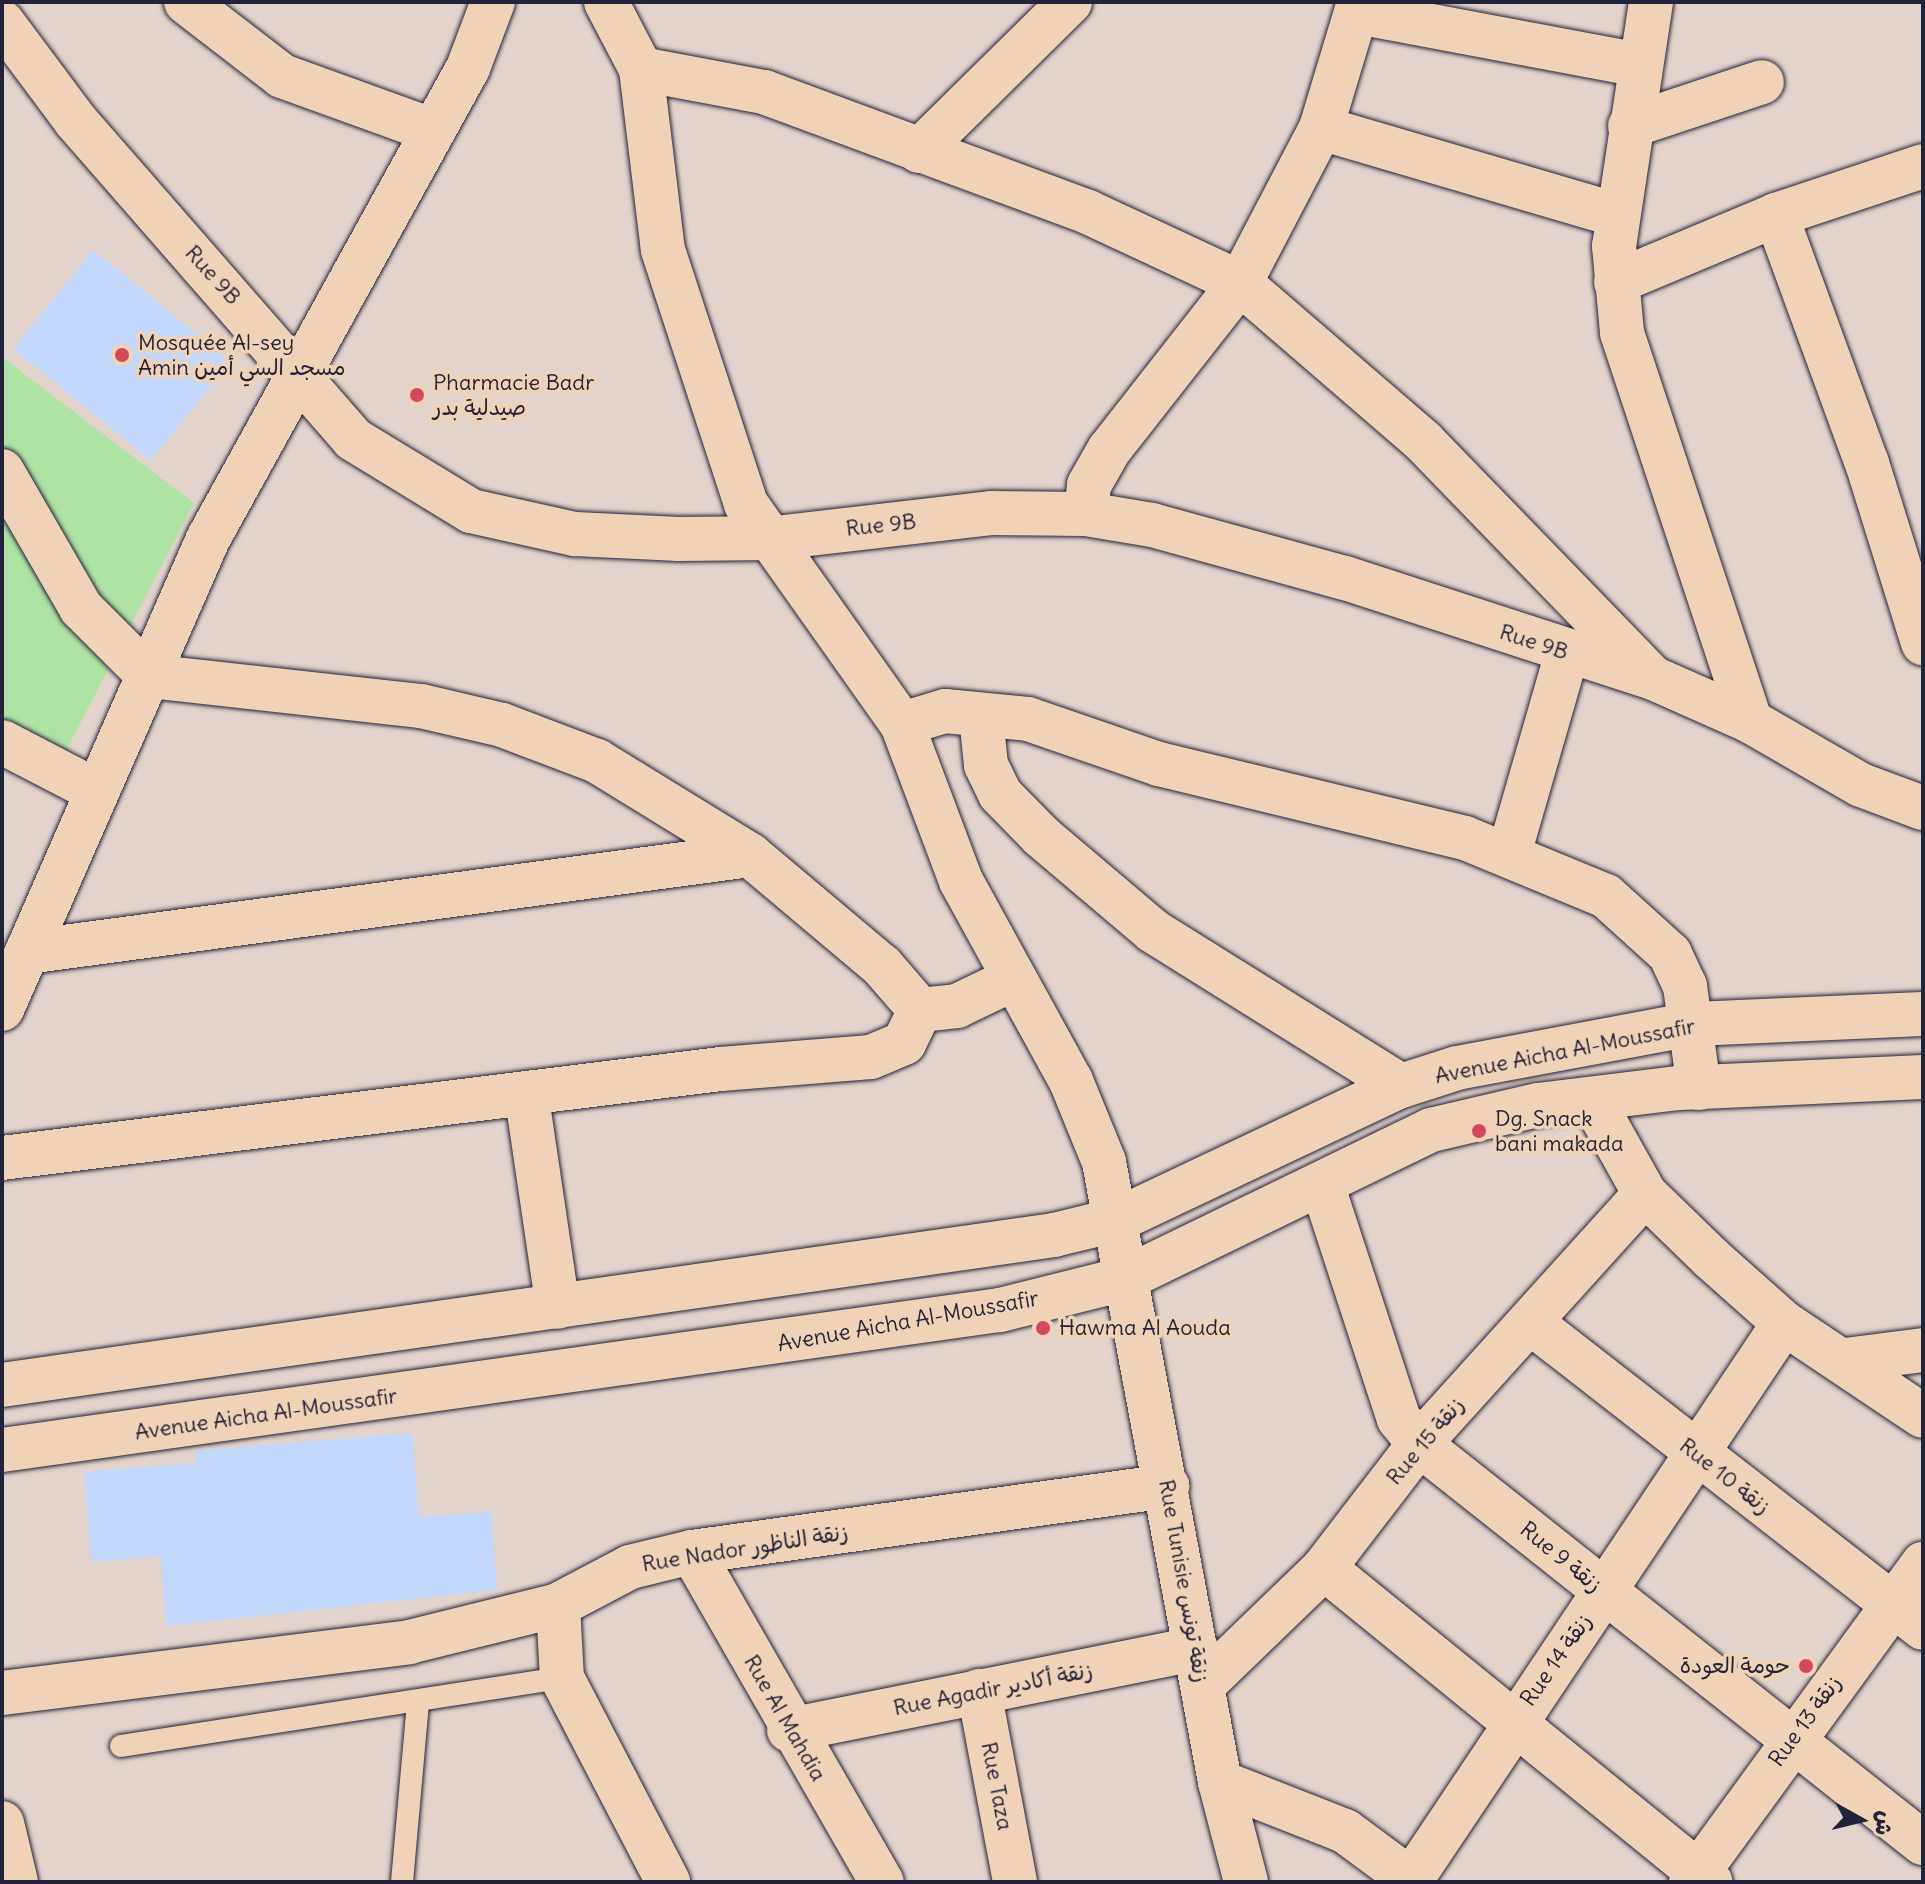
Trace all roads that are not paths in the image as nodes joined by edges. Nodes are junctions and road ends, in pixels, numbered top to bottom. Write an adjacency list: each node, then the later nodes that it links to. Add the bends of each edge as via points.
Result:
1 (186, 2): 13 (street, via 282,76)
2 (493, 2): 13 (street, via 468,68)
3 (606, 2): 9 (street)
4 (1070, 2): 14 (street)
5 (1651, 2): 8 (street)
6 (1358, 7): 8 (street); 12 (street)
7 (3, 27): 20 (street, Rue 9B, via 75,120)
8 (1640, 65): 11 (street)
9 (641, 69): 14 (street, via 764,92); 23 (street, Rue Tunisie زنقة تونس, via 663,250 746,504)
10 (1762, 82): 11 (street)
11 (1630, 126): 16 (street)
12 (1321, 128): 16 (street); 19 (street)
13 (431, 130): 20 (street)
14 (919, 151): 19 (street, via 1179,249)
15 (1923, 166): 17 (street)
16 (1617, 215): 18 (street)
17 (1776, 215): 18 (street); 24 (street, via 1867,463)
18 (1616, 282): 29 (street, via 1634,385)
19 (1240, 283): 22 (street, via 1109,450 1089,485); 27 (street, via 1424,442)
20 (298, 371): 23 (street, Rue 9B, via 353,439 471,511 575,534); 26 (street, via 208,539)
21 (2, 471): 26 (street, via 81,608)
22 (1086, 514): 23 (street, Rue 9B, via 991,513); 25 (street, Rue 9B, via 1345,578)
23 (775, 538): 30 (street, Rue Tunisie زنقة تونس)
24 (1923, 643)
25 (1567, 653): 27 (street, Rue 9B); 36 (street)
26 (149, 676): 32 (street); 37 (street, via 421,706 502,725 597,761)
27 (1653, 678): 29 (street, Rue 9B)
28 (981, 716): 30 (street, via 945,711); 33 (street, via 986,765); 36 (street, via 1028,719 1159,764)
29 (1750, 721): 34 (street, Rue 9B, via 1861,785)
30 (902, 724): 35 (street, Rue Tunisie زنقة تونس)
31 (2, 742): 32 (street)
32 (96, 791): 38 (street)
33 (1000, 794): 35 (street); 45 (street, via 1153,931)
34 (1923, 808)
35 (942, 823): 39 (street, Rue Tunisie زنقة تونس)
36 (1509, 854): 43 (street, via 1606,896 1630,916 1670,954)
37 (750, 855): 38 (street); 41 (street, via 882,966)
38 (27, 952): 40 (street)
39 (1011, 980): 41 (street, via 957,1006); 52 (street, Rue Tunisie زنقة تونس, via 1071,1081)
40 (2, 1009)
41 (920, 1010): 47 (street, via 904,1043 871,1057 721,1069)
42 (1923, 1014): 43 (street, Avenue Aicha Al-Moussafir)
43 (1693, 1024): 45 (street, Avenue Aicha Al-Moussafir, via 1457,1068); 46 (street)
44 (1923, 1077): 46 (street, Avenue Aicha Al-Moussafir)
45 (1401, 1086): 52 (street, Avenue Aicha Al-Moussafir)
46 (1699, 1088): 48 (street, Avenue Aicha Al-Moussafir)
47 (527, 1098): 49 (street); 54 (street)
48 (1592, 1099): 50 (street, Avenue Aicha Al-Moussafir, via 1431,1130); 51 (street)
49 (2, 1158)
50 (1322, 1184): 53 (street, Avenue Aicha Al-Moussafir); 61 (street, Rue 9 زنقة, via 1399,1419)
51 (1645, 1194): 55 (street, Rue 15 زنقة); 56 (street)
52 (1119, 1219): 53 (street, Rue Tunisie زنقة تونس); 54 (street, Avenue Aicha Al-Moussafir)
53 (1124, 1279): 62 (street, Avenue Aicha Al-Moussafir, via 985,1312); 64 (street, Rue Tunisie زنقة تونس)
54 (558, 1307): 59 (street, Avenue Aicha Al-Moussafir)
55 (1530, 1322): 61 (street, Rue 15 زنقة); 63 (street, Rue 10 زنقة)
56 (1784, 1323): 58 (street); 63 (street, Rue 14 زنقة)
57 (1923, 1350): 58 (street)
58 (1845, 1360): 60 (street)
59 (2, 1385)
60 (1923, 1416)
61 (1419, 1444): 67 (street, Rue 15 زنقة); 68 (street, Rue 9 زنقة)
62 (2, 1450)
63 (1701, 1458): 68 (street, Rue 14 زنقة); 70 (street, Rue 10 زنقة)
64 (1167, 1486): 65 (street, Rue Nador زنقة الناظور); 71 (street, Rue Tunisie زنقة تونس)
65 (692, 1552): 69 (street, Rue Nador زنقة الناظور, via 630,1567); 77 (street, Rue Al Mahdia)
66 (1923, 1564): 70 (street, Rue 13 زنقة)
67 (1324, 1568): 71 (street, Rue 15 زنقة); 76 (street)
68 (1604, 1592): 76 (street, Rue 14 زنقة); 78 (street, Rue 9 زنقة)
69 (558, 1605): 72 (street); 74 (street, Rue Nador زنقة الناظور, via 409,1642)
70 (1907, 1615): 78 (street, Rue 13 زنقة)
71 (1200, 1667): 73 (street, Rue Agadir زنقة أكادير); 80 (street, Rue Tunisie زنقة تونس)
72 (562, 1678): 75 (lane); 87 (street)
73 (979, 1691): 77 (street, Rue Agadir زنقة أكادير); 89 (street, Rue Taza)
74 (2, 1693)
75 (418, 1703): 79 (lane); 86 (lane)
76 (1514, 1720): 83 (street); 84 (street, Rue 14 زنقة)
77 (789, 1730): 88 (street, Rue Al Mahdia)
78 (1790, 1741): 82 (street, Rue 9 زنقة); 83 (street, Rue 13 زنقة)
79 (121, 1746)
80 (1220, 1782): 84 (street, via 1345,1831); 90 (street, Rue Tunisie زنقة تونس)
81 (2, 1823): 85 (street)
82 (1923, 1843)
83 (1700, 1879)
84 (1412, 1881)
85 (16, 1882)
86 (402, 1882)
87 (668, 1882)
88 (882, 1882)
89 (1015, 1882)
90 (1246, 1882)

